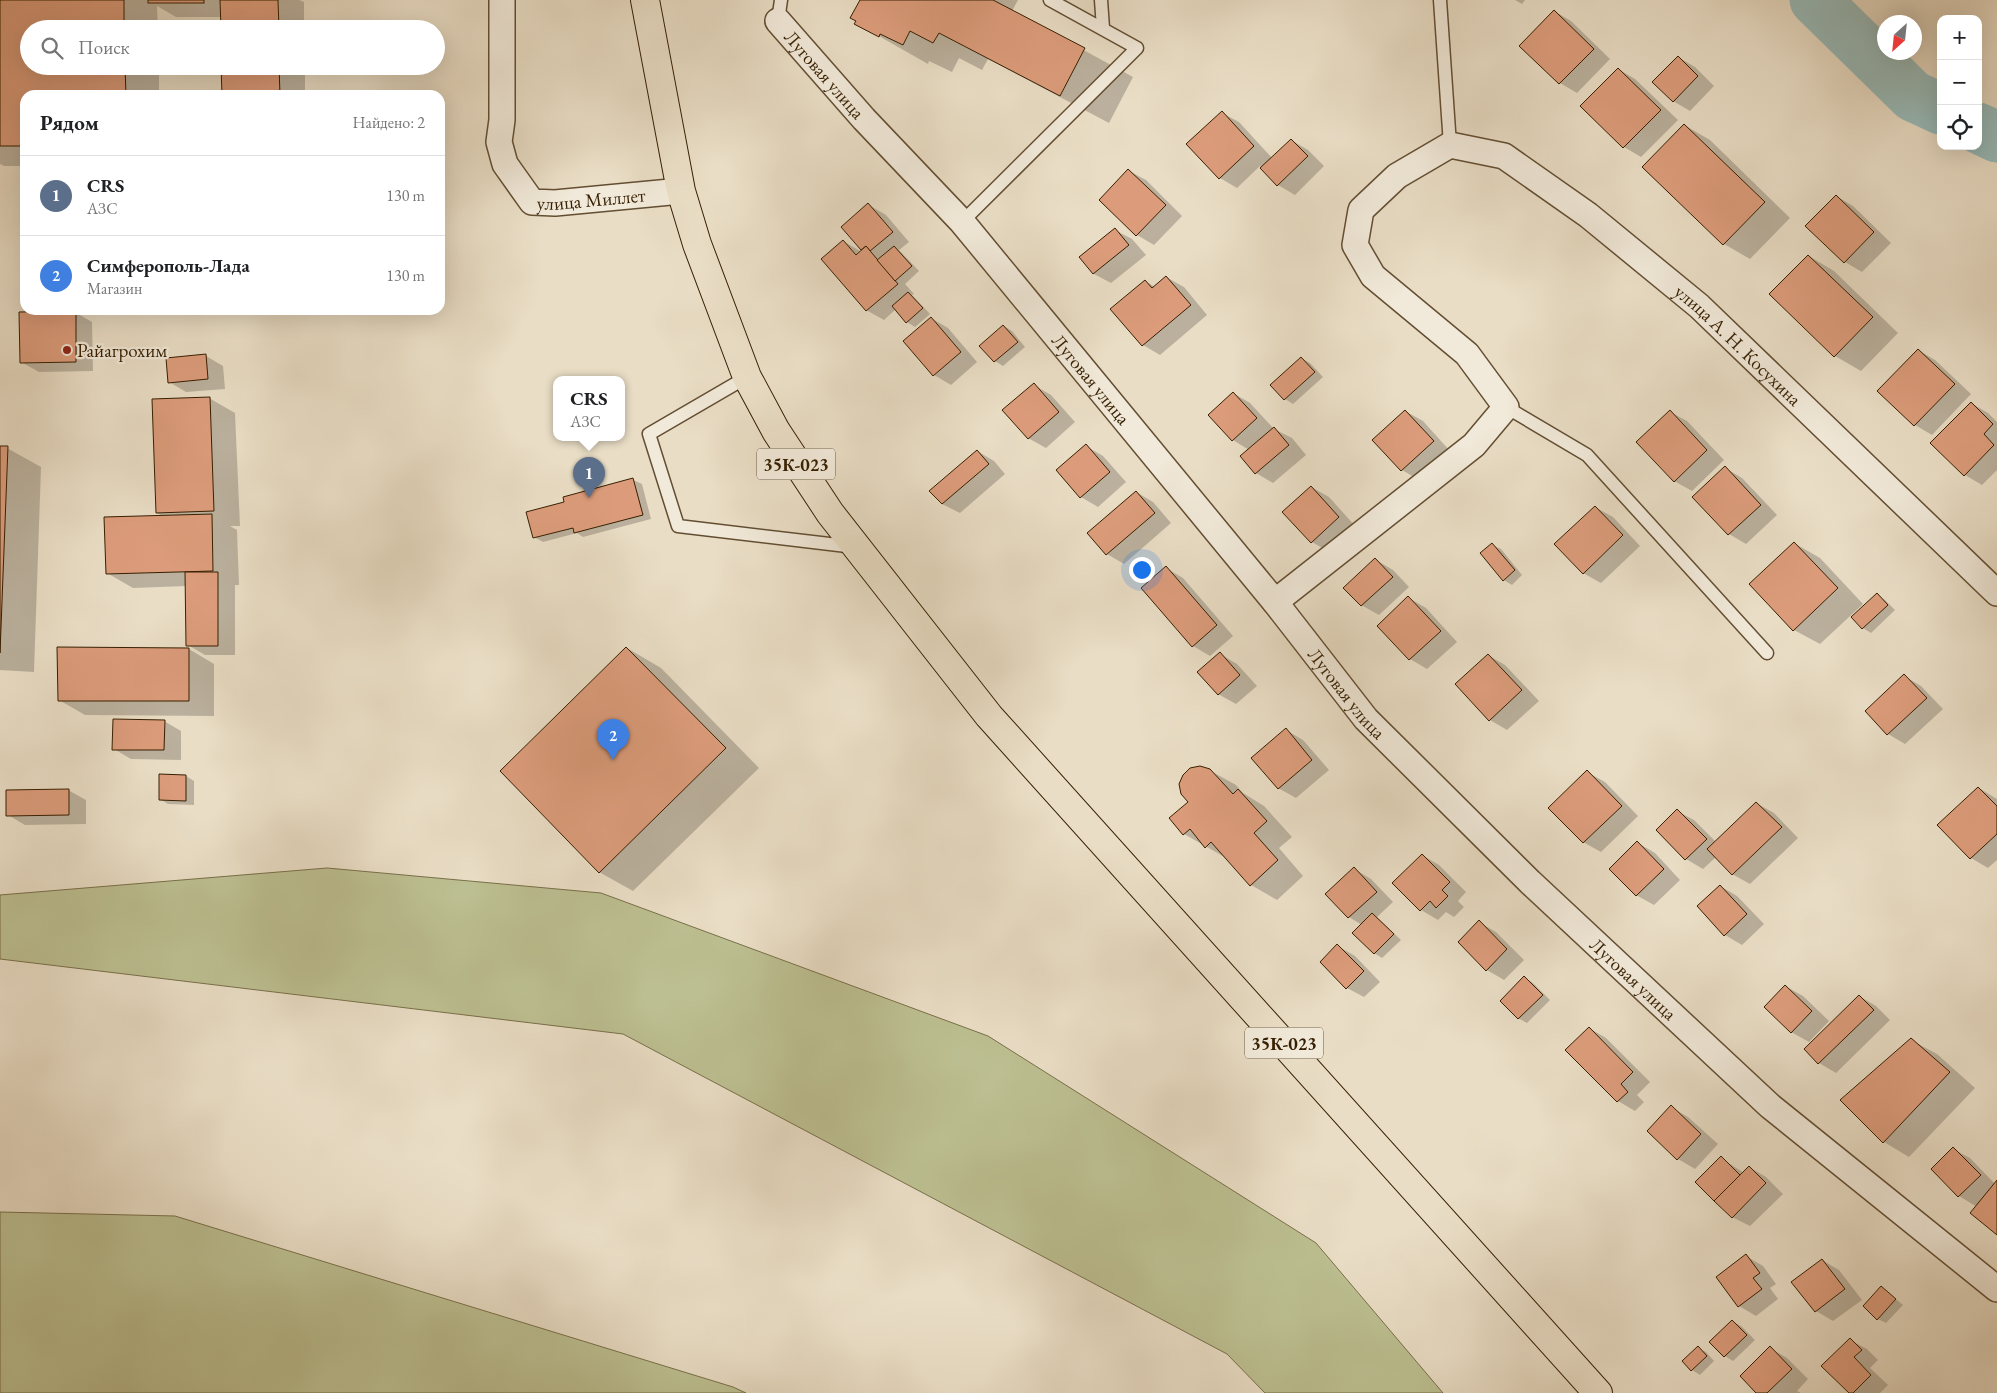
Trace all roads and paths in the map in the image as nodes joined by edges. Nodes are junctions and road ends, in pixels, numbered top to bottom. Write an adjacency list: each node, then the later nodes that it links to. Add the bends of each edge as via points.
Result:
1 (502, 0): 9 (street, улица Миллет, via 500,142 505,164 532,202 555,203)
2 (645, 0): 9 (main road, 35К-023)
3 (1050, 0): 7 (lane)
4 (1102, 0): 7 (lane)
5 (1440, 0): 8 (lane)
6 (779, 10): 10 (street, Луговая улица, via 864,120)
7 (1103, 28): 10 (lane, via 1137,48)
8 (1450, 146): 12 (street, via 1397,176 1361,210 1355,245 1374,276 1467,354); 14 (street, улица А. Н. Косухина, via 1504,156 1596,222 1699,306)
9 (681, 191): 11 (main road, 35К-023, via 697,244)
10 (962, 222): 15 (street, Луговая улица)
11 (747, 377): 13 (main road, 35К-023, via 799,469); 13 (lane, via 649,434 678,526)
12 (1506, 407): 15 (street, via 1474,446); 16 (lane, via 1587,455)
13 (855, 546): 18 (main road, 35К-023, via 990,716)
14 (1997, 593)
15 (1275, 602): 17 (street, Луговая улица, via 1366,719 1530,882 1770,1106)
16 (1766, 653)
17 (1997, 1289)
18 (1598, 1393)

